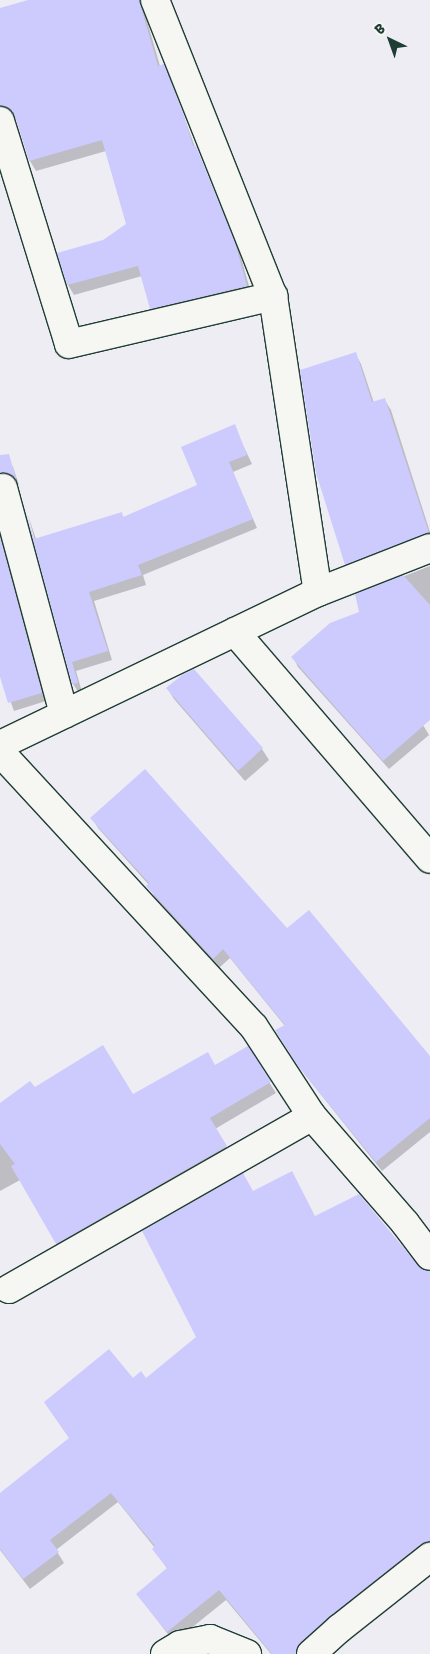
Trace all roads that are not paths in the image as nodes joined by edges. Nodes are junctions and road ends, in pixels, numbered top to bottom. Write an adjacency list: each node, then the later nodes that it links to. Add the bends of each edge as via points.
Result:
1 (155, 0): 3 (street)
2 (0, 121): 3 (street, via 69,344)
3 (273, 296): 6 (street)
4 (4, 488): 8 (street)
5 (428, 551): 6 (street)
6 (318, 592): 7 (street)
7 (235, 632): 8 (street); 11 (street)
8 (64, 714): 9 (street)
9 (0, 744)
10 (0, 752): 12 (street, via 254,1027)
11 (430, 859)
12 (312, 1116): 13 (street); 14 (street)
13 (430, 1256)
14 (9, 1289)
15 (430, 1557): 18 (street)
16 (165, 1654): 17 (street, via 180,1646 210,1639)
17 (247, 1654)
18 (311, 1654)

